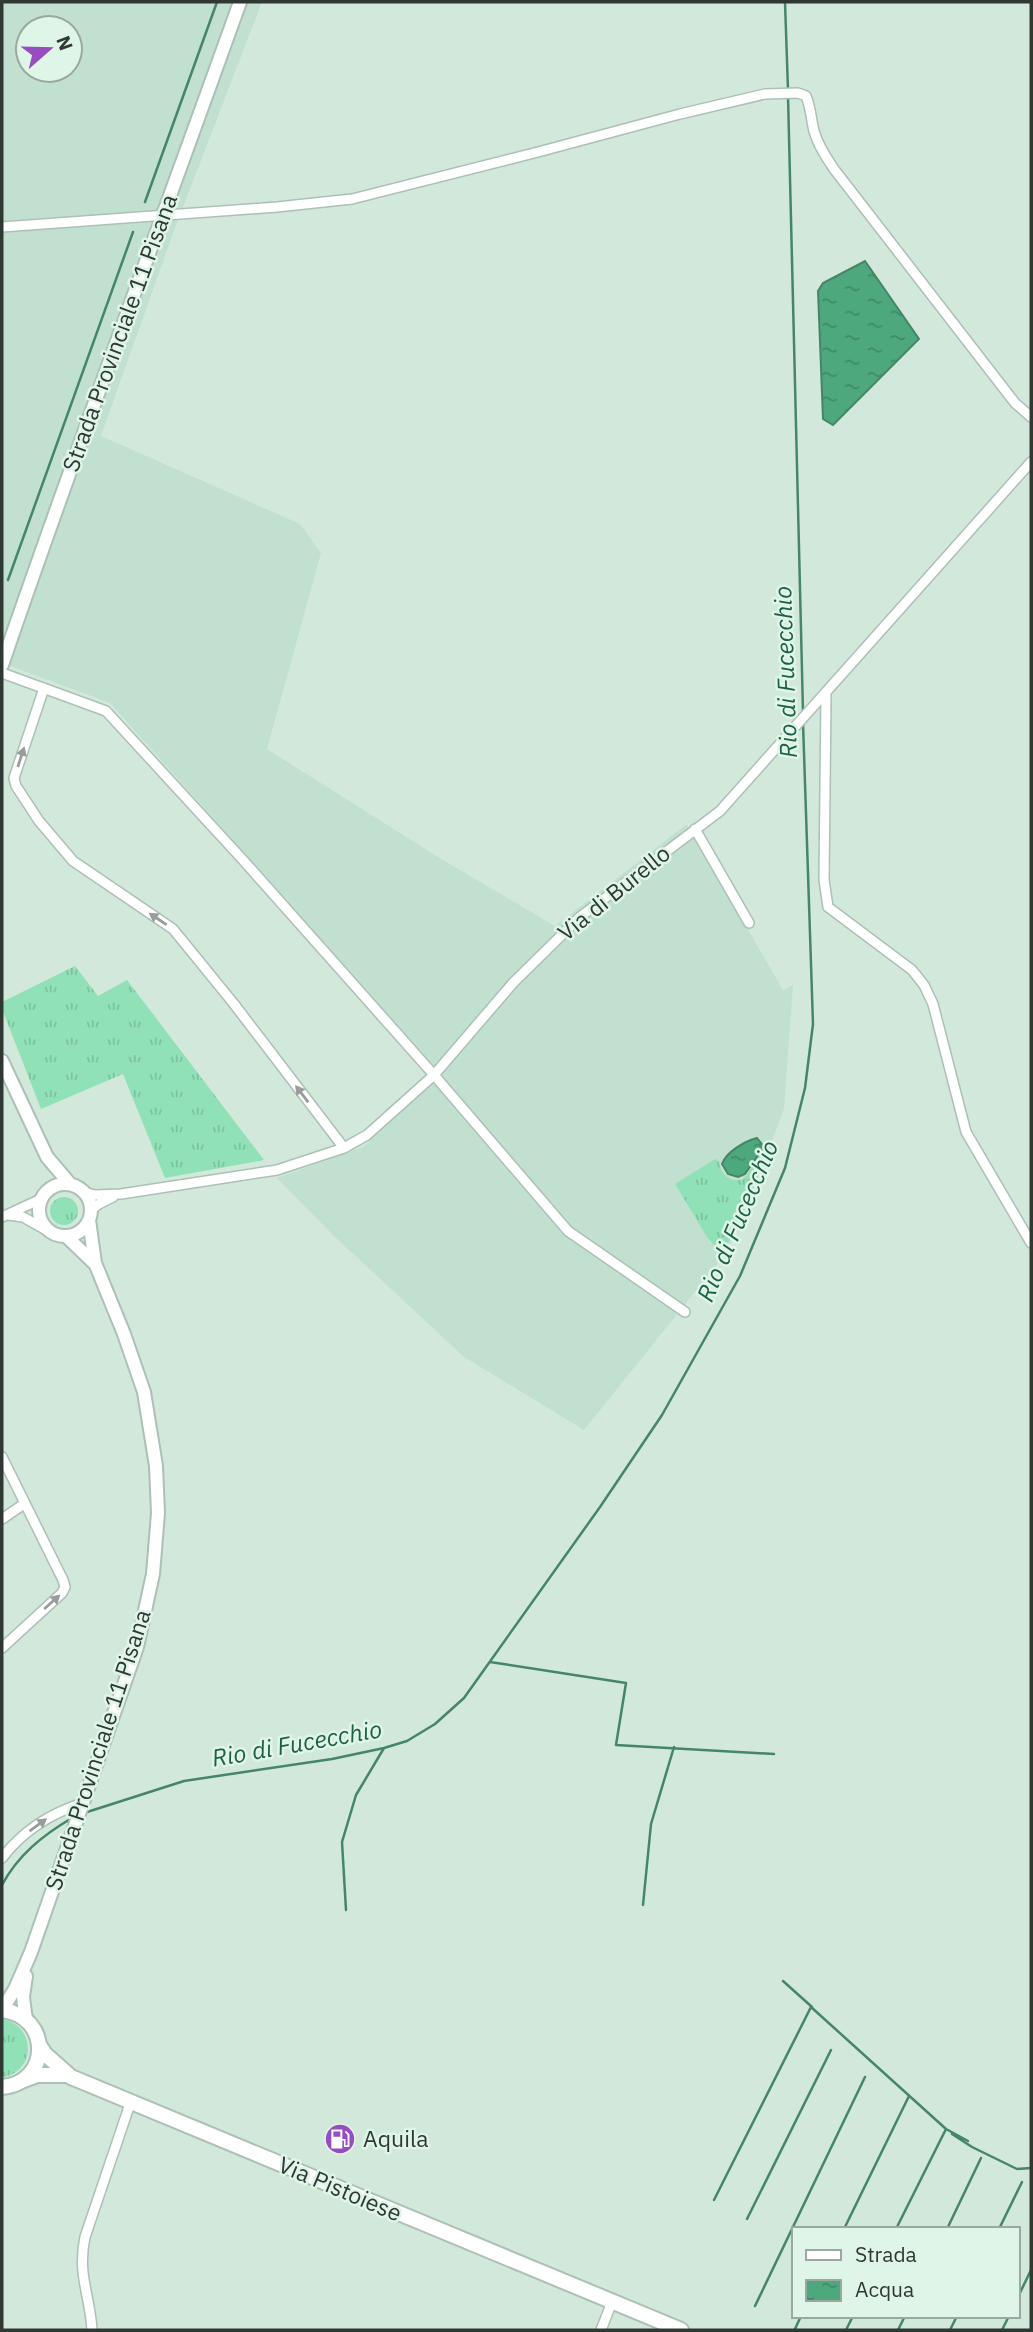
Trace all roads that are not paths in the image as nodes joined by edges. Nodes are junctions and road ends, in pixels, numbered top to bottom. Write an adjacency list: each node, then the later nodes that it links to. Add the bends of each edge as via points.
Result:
1 (240, 2): 2 (main road, Strada Provinciale 11 Pisana)
2 (164, 215): 3 (street); 4 (street, via 352,199 680,114 772,93 798,93 806,96 814,131 834,169 1015,403); 6 (main road, Strada Provinciale 11 Pisana, via 71,463)
3 (2, 226)
4 (1031, 417)
5 (1031, 462): 9 (street, Via di Burello)
6 (2, 665)
7 (2, 673): 8 (street)
8 (44, 688): 14 (street, via 106,711); 16 (street, one-way to 8, via 173,929 73,861 16,786 14,778)
9 (826, 695): 10 (street, Via di Burello, via 720,811); 26 (street, via 824,880 828,907 912,970 924,985 966,1132)
10 (695, 829): 11 (street); 14 (street, Via di Burello, via 587,910 544,950)
11 (749, 923)
12 (2, 1061): 15 (main road)
13 (2, 1075): 15 (main road)
14 (434, 1075): 16 (street, Via di Burello, via 367,1135); 28 (street, via 568,1231)
15 (20, 1101): 17 (main road)
16 (344, 1148): 20 (street, Via di Burello, via 276,1170)
17 (47, 1157): 18 (main road); 21 (main road, via 48,1183)
18 (70, 1184): 19 (main road); 21 (main road, via 57,1185)
19 (84, 1192): 20 (street, Via di Burello); 22 (main road, Strada Provinciale 11 Pisana)
20 (121, 1195): 22 (street, Via di Burello, via 99,1203)
21 (43, 1196): 23 (street); 24 (main road, via 40,1219)
22 (90, 1215): 25 (main road, via 80,1232); 27 (main road, Strada Provinciale 11 Pisana)
23 (5, 1216): 24 (street, via 23,1217)
24 (50, 1232): 25 (main road, Strada Provinciale 11 Pisana)
25 (65, 1236): 27 (main road, Strada Provinciale 11 Pisana)
26 (1031, 1243)
27 (95, 1263): 33 (main road, Strada Provinciale 11 Pisana, via 144,1392 158,1513 146,1611)
28 (685, 1312)
29 (2, 1457): 30 (street)
30 (24, 1504): 31 (street); 32 (street, one-way to 30, via 65,1587)
31 (2, 1519)
32 (2, 1648)
33 (84, 1799): 34 (street, one-way to 33, via 53,1814); 35 (main road, Strada Provinciale 11 Pisana)
34 (2, 1858)
35 (31, 1952): 36 (main road, Strada Provinciale 11 Pisana); 37 (main road, Strada Provinciale 11 Pisana, via 23,1997)
36 (2, 2010): 37 (main road)
37 (26, 2020): 38 (main road, Via Pistoiese)
38 (39, 2045): 39 (main road, Via Pistoiese); 40 (main road, via 36,2066)
39 (67, 2075): 40 (main road, Via Pistoiese, via 37,2075); 42 (main road, Via Pistoiese)
40 (22, 2081): 41 (main road, Via Pistoiese)
41 (3, 2089)
42 (131, 2101): 43 (main road, Via Pistoiese); 44 (street, via 81,2256)
43 (612, 2302): 45 (street); 46 (main road, Via Pistoiese)
44 (92, 2330)
45 (601, 2330)
46 (681, 2330)

